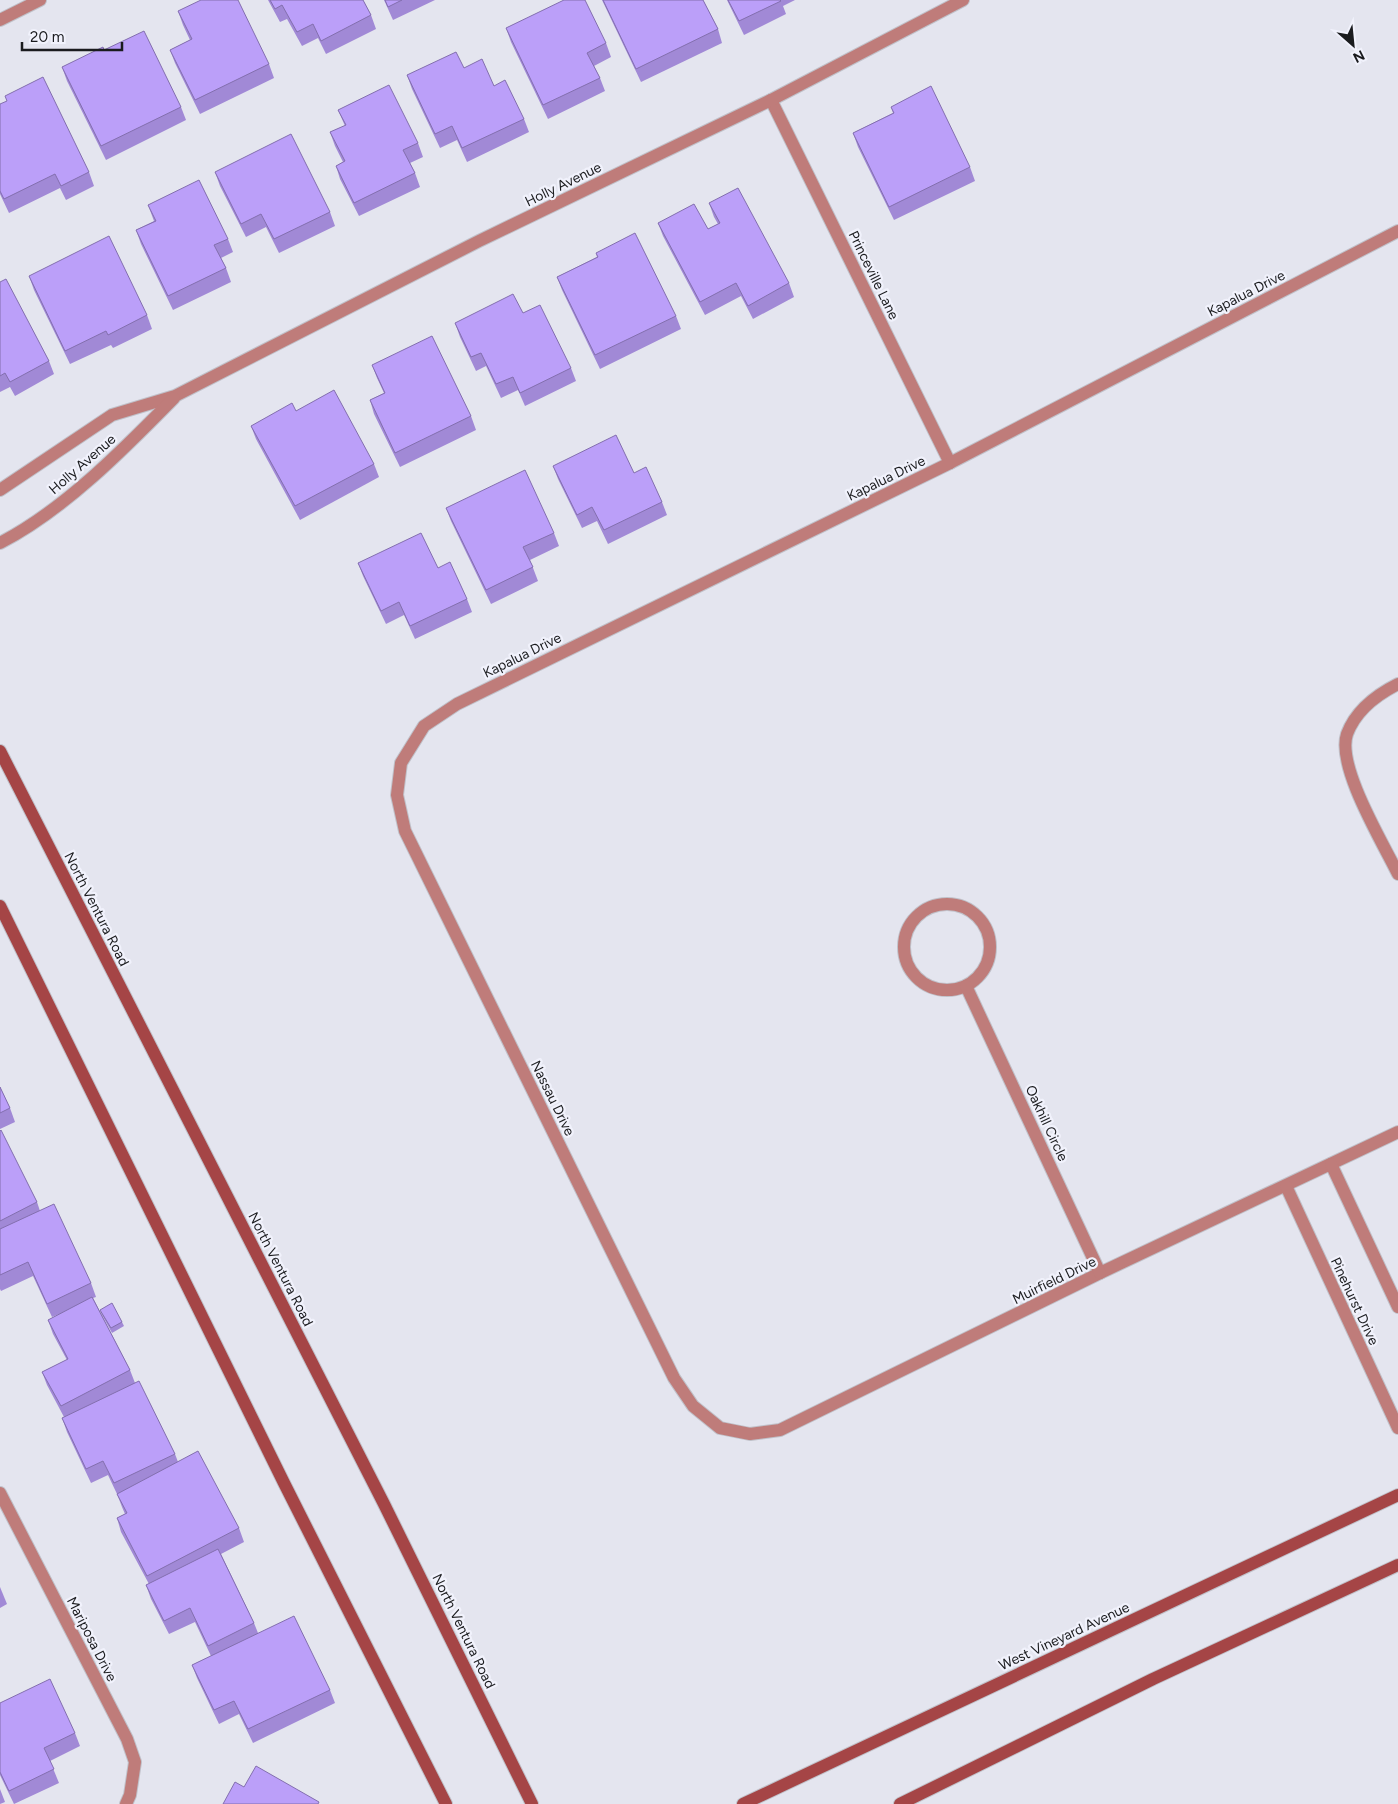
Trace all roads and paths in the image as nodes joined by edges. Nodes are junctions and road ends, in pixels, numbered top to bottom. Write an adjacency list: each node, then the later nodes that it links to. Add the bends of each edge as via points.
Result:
1 (40, 0): 3 (street)
2 (963, 0): 4 (street, Holly Avenue)
3 (0, 20)
4 (771, 100): 6 (street, Holly Avenue, via 479,241); 7 (street, Princeville Lane)
5 (1398, 231): 7 (street, Kapalua Drive)
6 (176, 396): 8 (street, Holly Avenue, via 112,415); 9 (street, Holly Avenue, via 62,502)
7 (950, 463): 12 (street, Kapalua Drive, via 456,704 424,726)
8 (0, 490)
9 (0, 543)
10 (1398, 684): 13 (street, via 1381,692 1360,711 1346,735 1346,758 1354,784)
11 (0, 751): 28 (main road, North Ventura Road, via 384,1504)
12 (401, 763): 21 (street, Nassau Drive, via 397,795 405,831 674,1378 693,1406)
13 (1398, 874)
14 (0, 906): 27 (main road)
15 (966, 986): 15 (street, via 979,976 988,961 990,944 986,927 976,914 961,906 944,903 928,907 914,918 905,932 903,949 908,966 918,979 932,988 949,990); 19 (street, Oakhill Circle)
16 (1398, 1132): 17 (street, Muirfield Drive)
17 (1332, 1164): 18 (street, Muirfield Drive); 20 (street)
18 (1286, 1186): 19 (street, Muirfield Drive); 22 (street, Pinehurst Drive)
19 (1100, 1273): 21 (street, Muirfield Drive, via 780,1430 750,1434)
20 (1398, 1308)
21 (720, 1428)
22 (1398, 1428)
23 (0, 1494): 26 (street, Mariposa Drive, via 127,1739 134,1762)
24 (1398, 1495): 29 (main road, West Vineyard Avenue)
25 (1398, 1565): 30 (main road, via 1153,1679)
26 (126, 1804)
27 (446, 1804)
28 (532, 1804)
29 (743, 1804)
30 (900, 1804)

